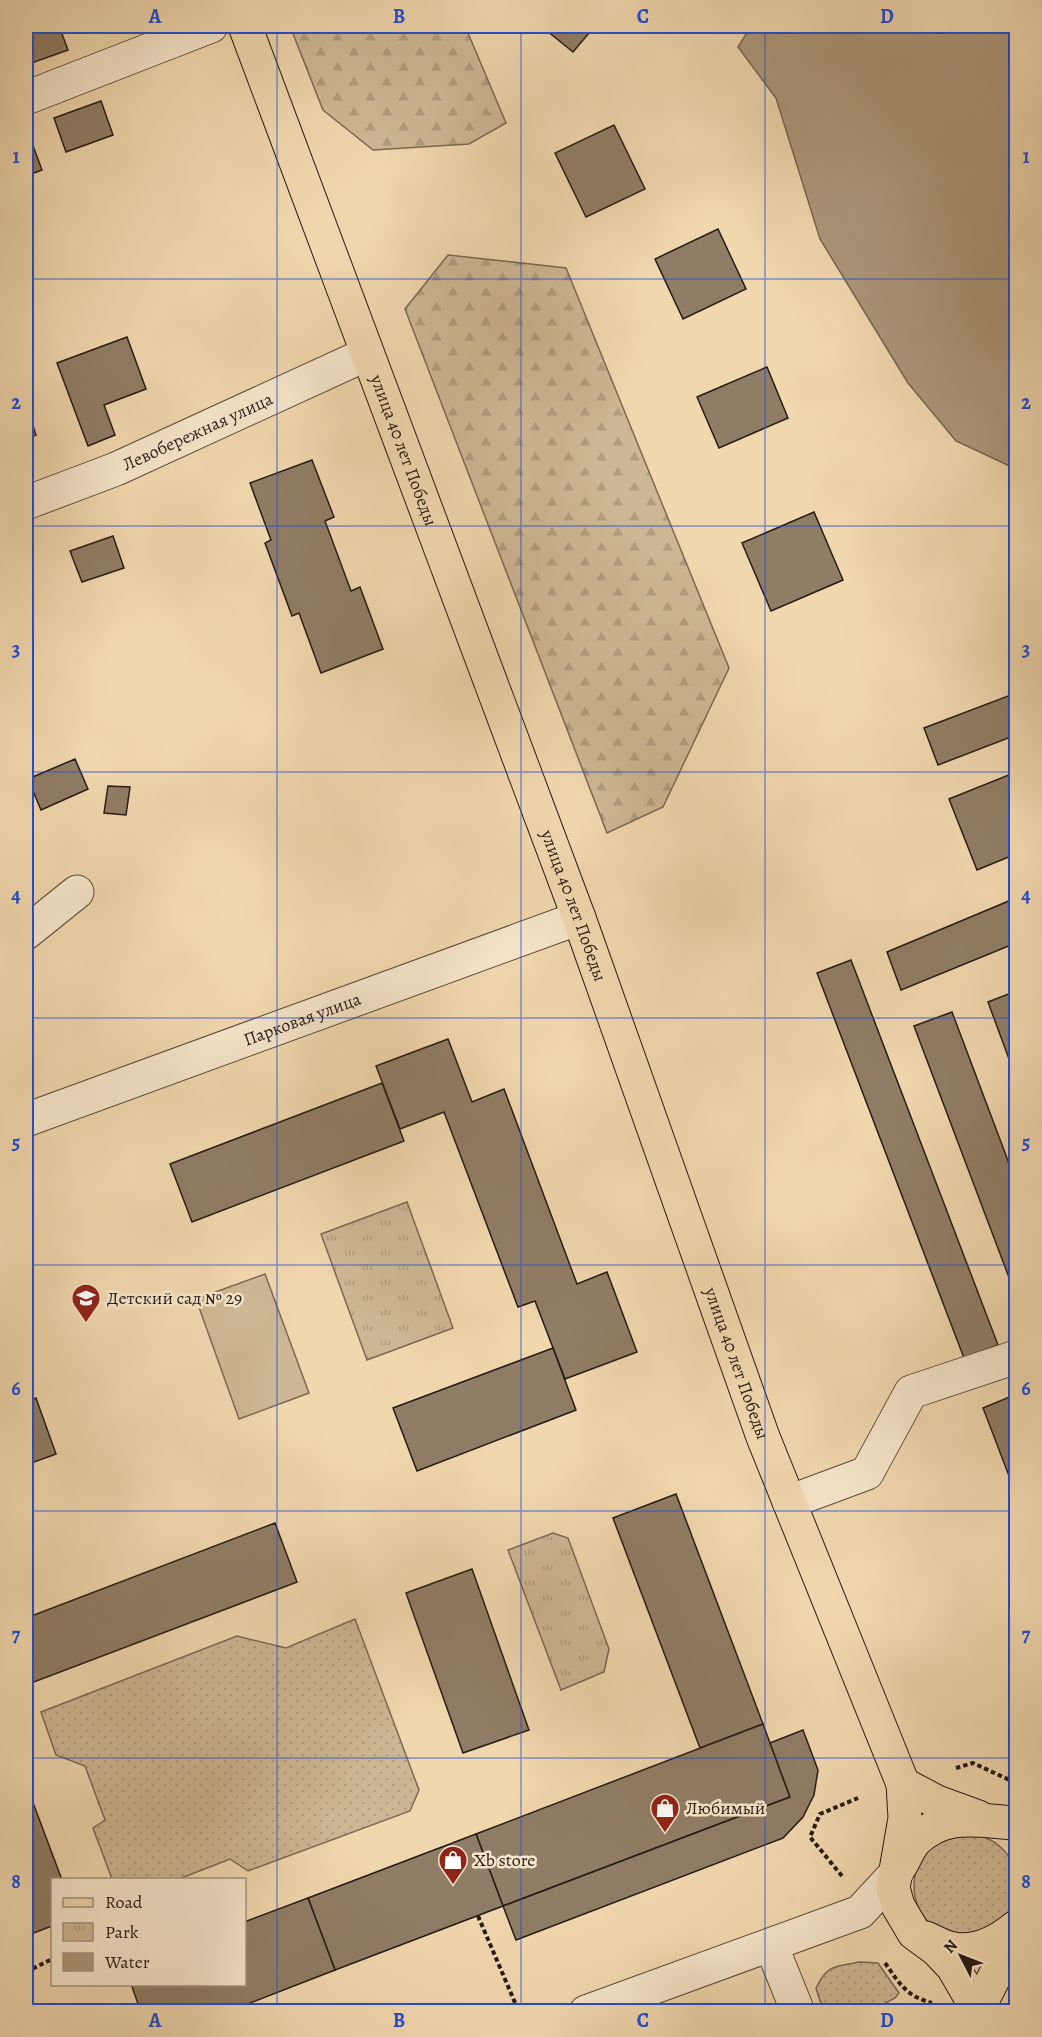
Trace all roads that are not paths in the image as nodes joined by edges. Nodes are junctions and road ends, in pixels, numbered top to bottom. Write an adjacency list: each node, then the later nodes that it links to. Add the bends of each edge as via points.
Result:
1 (211, 26): 3 (street)
2 (245, 26): 4 (main road, улица 40 лет Победы)
3 (26, 98)
4 (367, 354): 5 (street, Левобережная улица, via 116,469); 7 (main road, улица 40 лет Победы)
5 (26, 504)
6 (77, 892): 8 (street)
7 (579, 918): 9 (street, Парковая улица); 11 (main road, улица 40 лет Победы)
8 (26, 933)
9 (26, 1120)
10 (1017, 1357): 11 (street, via 911,1392 867,1473)
11 (789, 1502): 12 (main road, улица 40 лет Победы)
12 (903, 1784): 13 (main road, via 937,1802); 15 (main road, улица 40 лет Победы, via 905,1818)
13 (1003, 1822): 14 (main road); 15 (main road, via 955,1819 932,1827 914,1843)
14 (1017, 1842)
15 (897, 1872): 16 (street); 18 (main road, улица 40 лет Победы, via 893,1888 898,1906)
16 (860, 1912): 18 (street); 20 (street)
17 (1017, 1927): 18 (main road, via 1000,1940 979,1948 954,1949)
18 (914, 1933): 21 (main road, via 953,1967)
19 (1017, 1934): 21 (main road)
20 (771, 1945): 22 (street); 23 (street)
21 (979, 2010)
22 (586, 2012)
23 (798, 2012)

